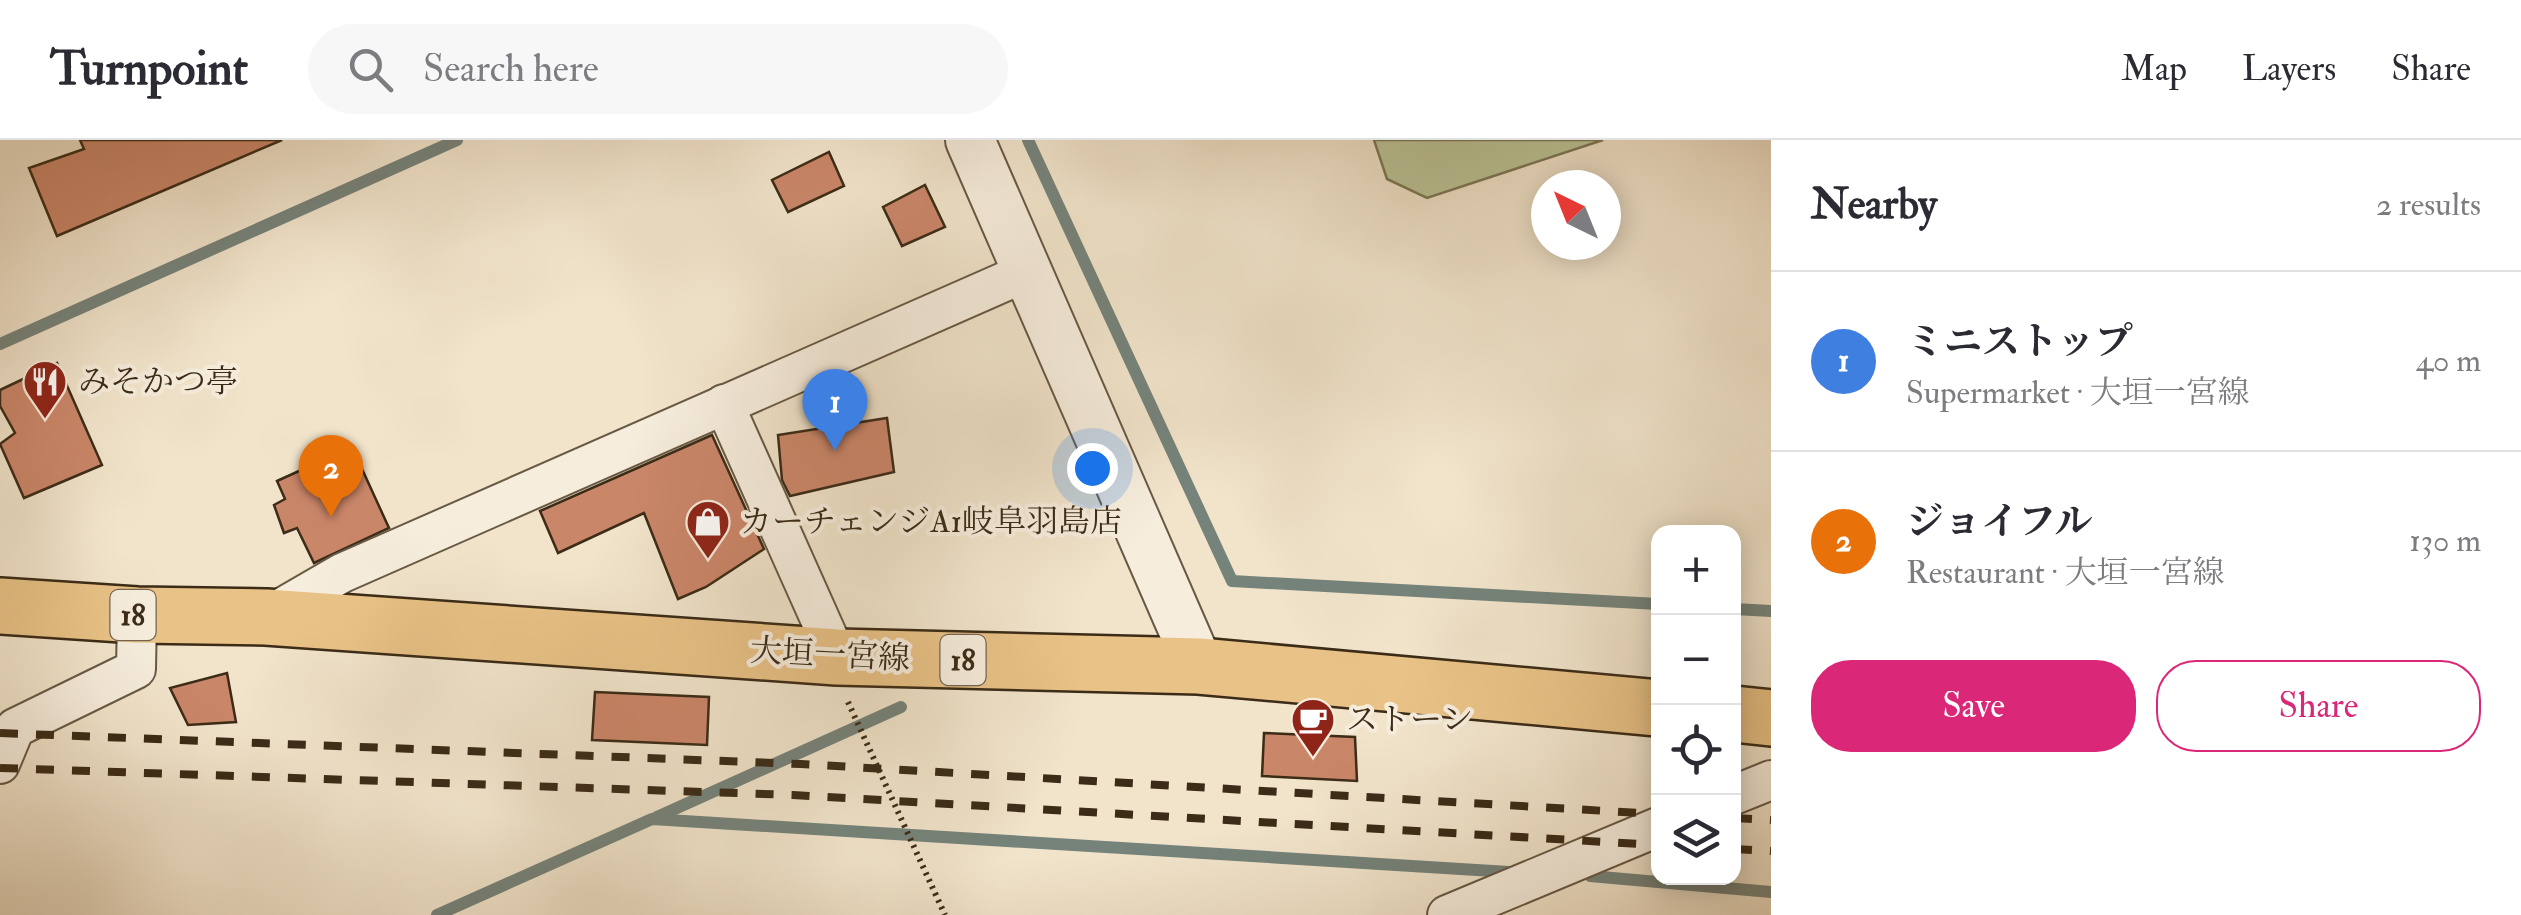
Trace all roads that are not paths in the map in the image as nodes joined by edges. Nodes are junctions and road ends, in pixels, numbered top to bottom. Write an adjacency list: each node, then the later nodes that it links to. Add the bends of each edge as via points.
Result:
1 (970, 140): 2 (street)
2 (1029, 271): 3 (street); 8 (street)
3 (724, 404): 6 (street, via 342,573); 7 (street)
4 (0, 606): 5 (main road, 大垣一宮線 / 18)
5 (136, 615): 6 (main road, 大垣一宮線 / 18); 12 (street, via 136,669 15,728)
6 (266, 618): 7 (main road, 大垣一宮線 / 18)
7 (837, 657): 8 (main road, 大垣一宮線 / 18)
8 (1200, 666): 9 (main road, 大垣一宮線 / 18)
9 (1651, 707)
10 (1741, 715): 11 (main road)
11 (1771, 718)
12 (0, 764)
13 (1771, 780): 14 (street)
14 (1741, 792)
15 (1651, 829): 16 (street)
16 (1447, 915)

